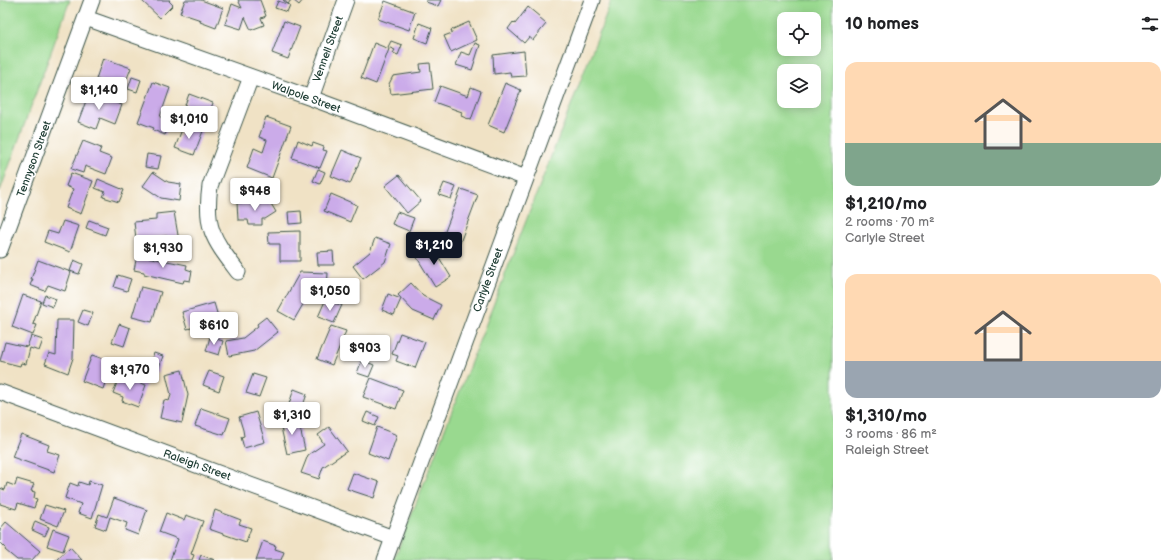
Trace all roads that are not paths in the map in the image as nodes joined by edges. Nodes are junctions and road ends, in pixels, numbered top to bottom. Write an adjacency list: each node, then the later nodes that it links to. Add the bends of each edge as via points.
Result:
1 (92, 0): 4 (street, Tennyson Street)
2 (346, 0): 6 (street, Vennell Street)
3 (592, 0): 7 (street, Carlyle Street)
4 (86, 18): 5 (street, Walpole Street); 8 (street, Tennyson Street)
5 (251, 77): 6 (street, Walpole Street); 9 (street, via 210,186 208,201 208,216 216,242)
6 (311, 98): 7 (street, Walpole Street)
7 (526, 178): 11 (street, Carlyle Street)
8 (0, 250)
9 (238, 272)
10 (0, 392): 11 (street, Raleigh Street)
11 (393, 538): 12 (street, Carlyle Street)
12 (385, 560)

